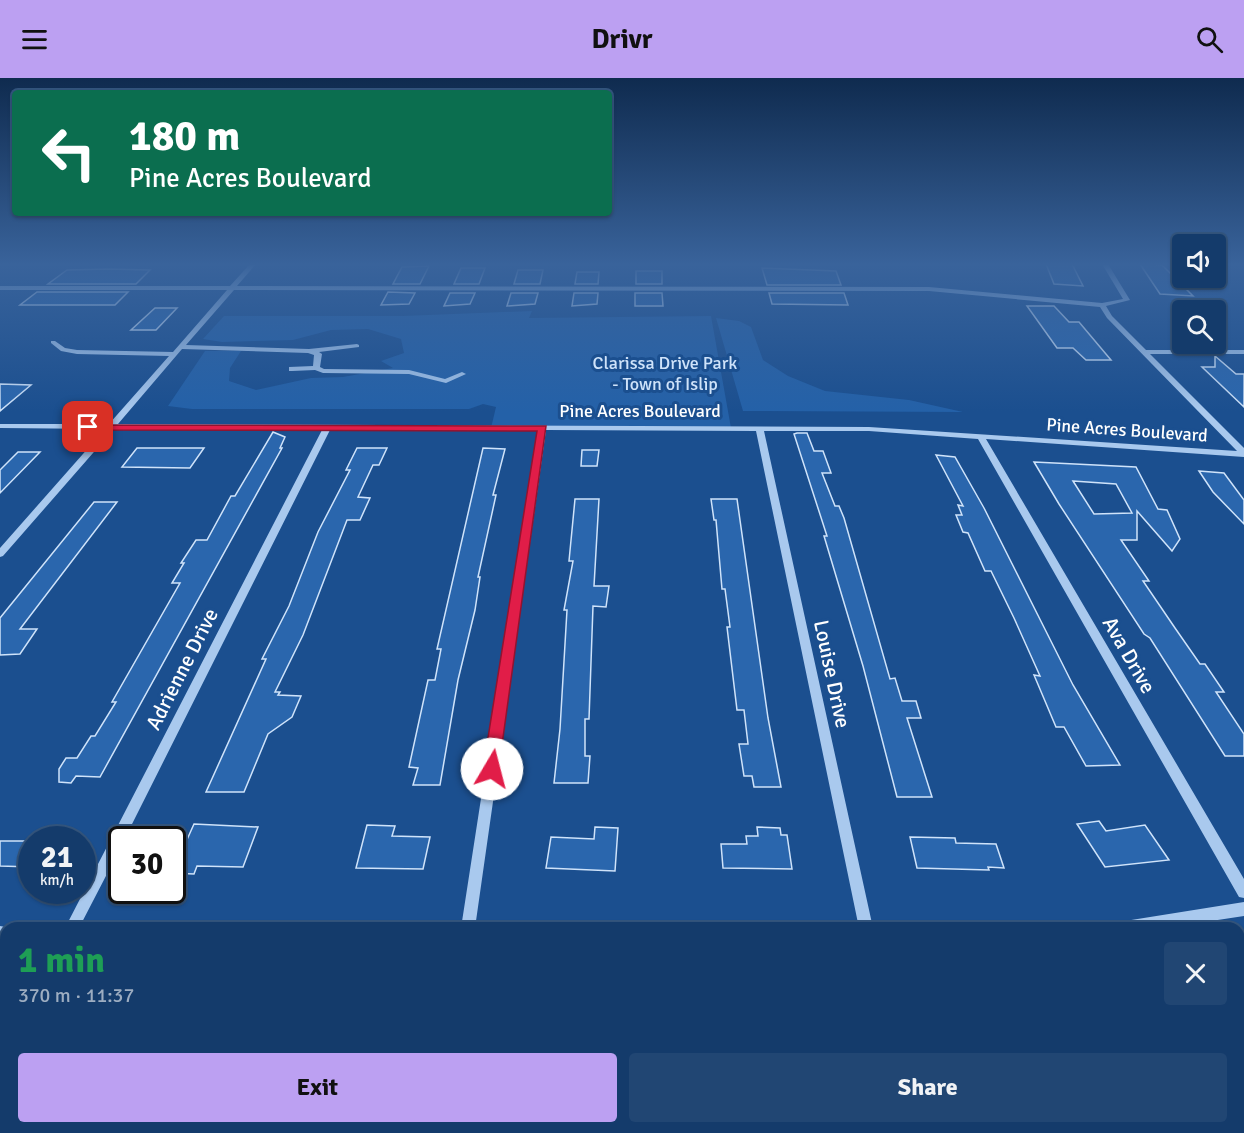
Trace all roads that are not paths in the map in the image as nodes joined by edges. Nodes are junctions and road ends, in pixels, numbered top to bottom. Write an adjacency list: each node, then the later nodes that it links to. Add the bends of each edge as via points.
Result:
1 (210, 313): 4 (street)
2 (1107, 313): 7 (street)
3 (53, 342): 9 (street, via 63,350 77,352)
4 (181, 346): 6 (street); 9 (street)
5 (357, 346): 6 (street)
6 (309, 351): 10 (street, via 318,354)
7 (1145, 352): 8 (street); 21 (street)
8 (1244, 352)
9 (174, 354): 16 (street)
10 (316, 368): 11 (street); 13 (street, via 409,372)
11 (292, 369)
12 (462, 374): 13 (street)
13 (446, 381): 14 (street)
14 (459, 388)
15 (0, 426): 16 (street, Pine Acres Boulevard)
16 (110, 427): 17 (street, Pine Acres Boulevard); 22 (street)
17 (327, 428): 18 (street, Pine Acres Boulevard); 25 (street, Adrienne Drive)
18 (542, 428): 19 (street, Pine Acres Boulevard); 26 (street)
19 (759, 428): 20 (street, Pine Acres Boulevard, via 869,429); 27 (street, Louise Drive)
20 (981, 437): 21 (street, Pine Acres Boulevard); 23 (street, Ava Drive)
21 (1244, 453)
22 (0, 554)
23 (1244, 892)
24 (1244, 909): 28 (street)
25 (75, 922)
26 (469, 922)
27 (865, 922)
28 (1163, 922)

